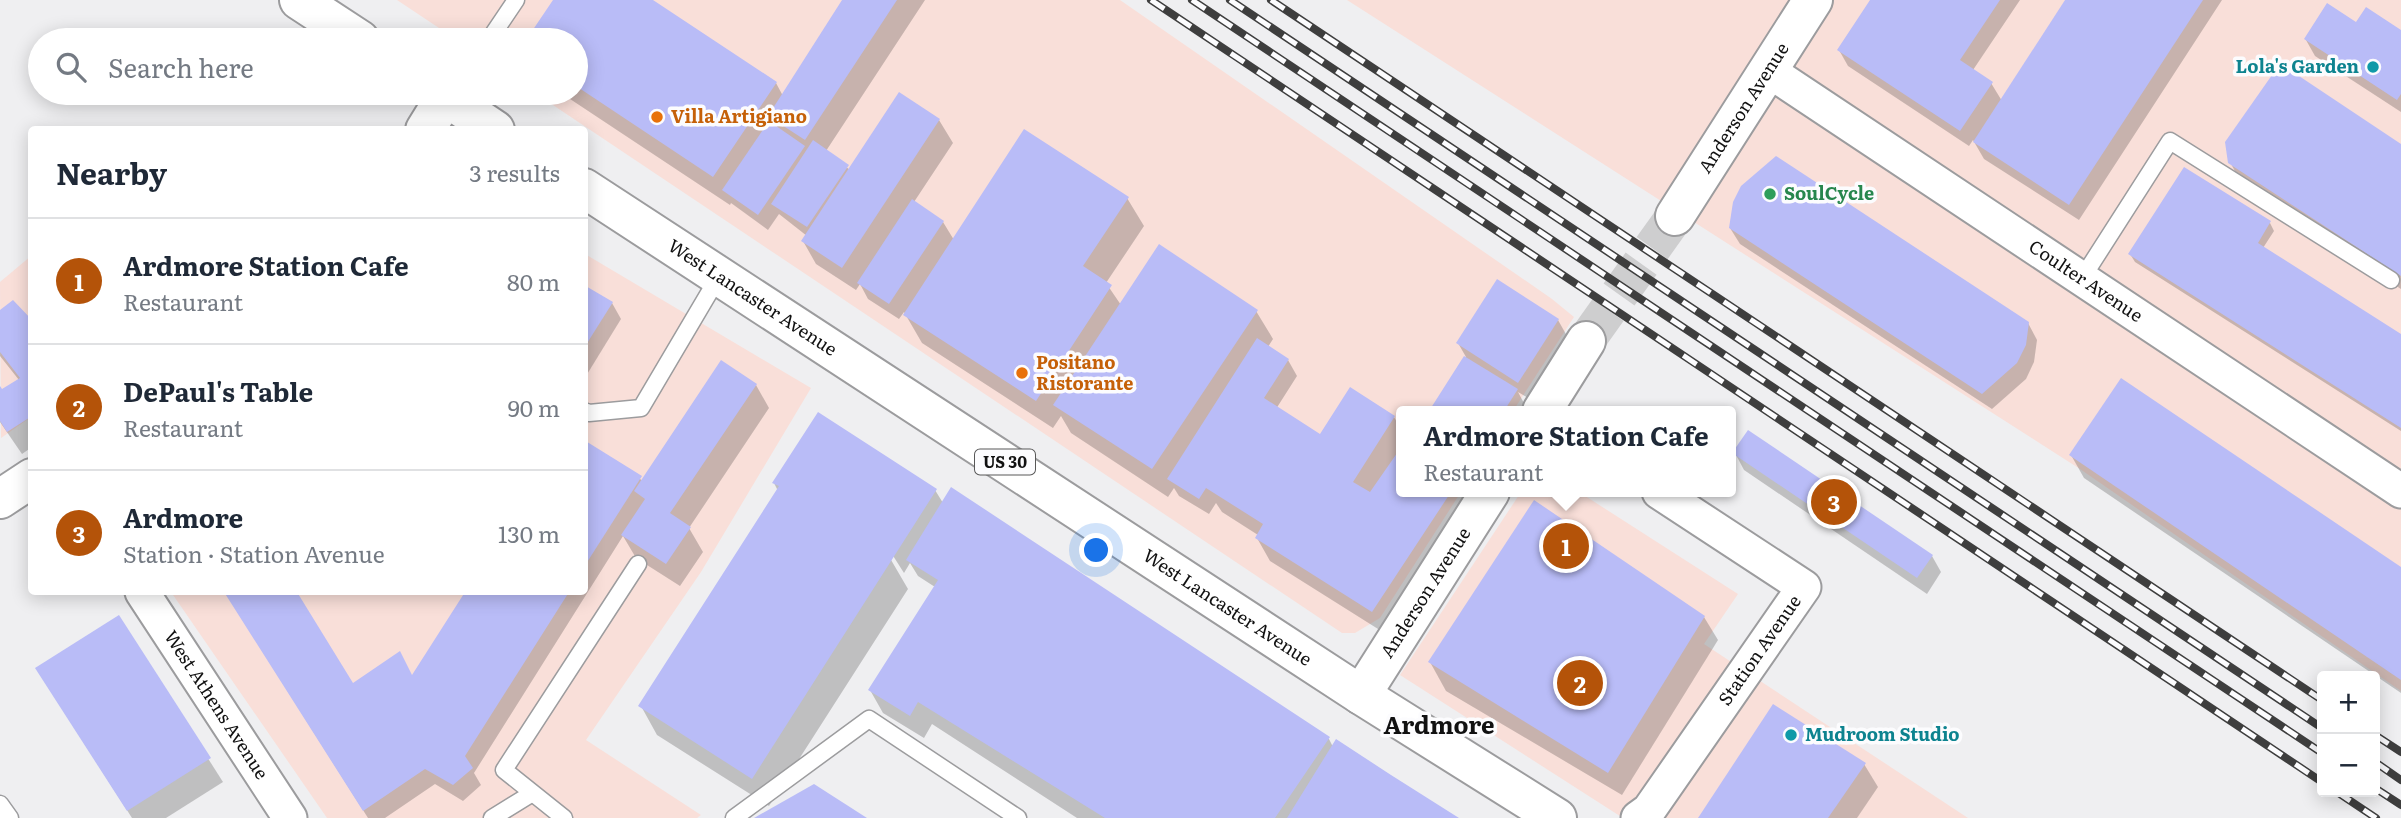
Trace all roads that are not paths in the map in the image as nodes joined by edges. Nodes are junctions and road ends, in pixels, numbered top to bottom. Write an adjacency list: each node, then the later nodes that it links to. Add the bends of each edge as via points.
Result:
1 (299, 0): 4 (main road)
2 (516, 0): 5 (lane)
3 (1812, 0): 6 (main road, Anderson Avenue)
4 (342, 28)
5 (497, 28)
6 (1769, 71): 12 (main road, Anderson Avenue); 14 (street, Coulter Avenue)
7 (439, 105): 9 (main road)
8 (460, 105): 10 (main road)
9 (427, 126)
10 (489, 126)
11 (588, 191): 13 (main road, West Lancaster Avenue / US 30)
12 (1675, 216)
13 (719, 276): 18 (lane, via 641,408); 26 (main road, West Lancaster Avenue / US 30)
14 (2081, 280): 15 (lane, via 2170,141); 20 (street, Coulter Avenue)
15 (2391, 280)
16 (1586, 341): 17 (main road)
17 (1545, 406)
18 (588, 413)
19 (28, 481): 23 (main road)
20 (2401, 491)
21 (1486, 497): 26 (main road, Anderson Avenue)
22 (1667, 497): 36 (street, Station Avenue, via 1804,587)
23 (0, 499)
24 (638, 564): 27 (lane, via 504,770)
25 (144, 595): 30 (street, West Athens Avenue)
26 (1361, 695): 35 (main road, West Lancaster Avenue / US 30)
27 (531, 794): 31 (lane); 32 (lane)
28 (0, 804): 29 (lane)
29 (10, 818)
30 (290, 818)
31 (492, 818)
32 (565, 818)
33 (734, 818): 34 (lane, via 869,719)
34 (1018, 818)
35 (1557, 818)
36 (1638, 818)

